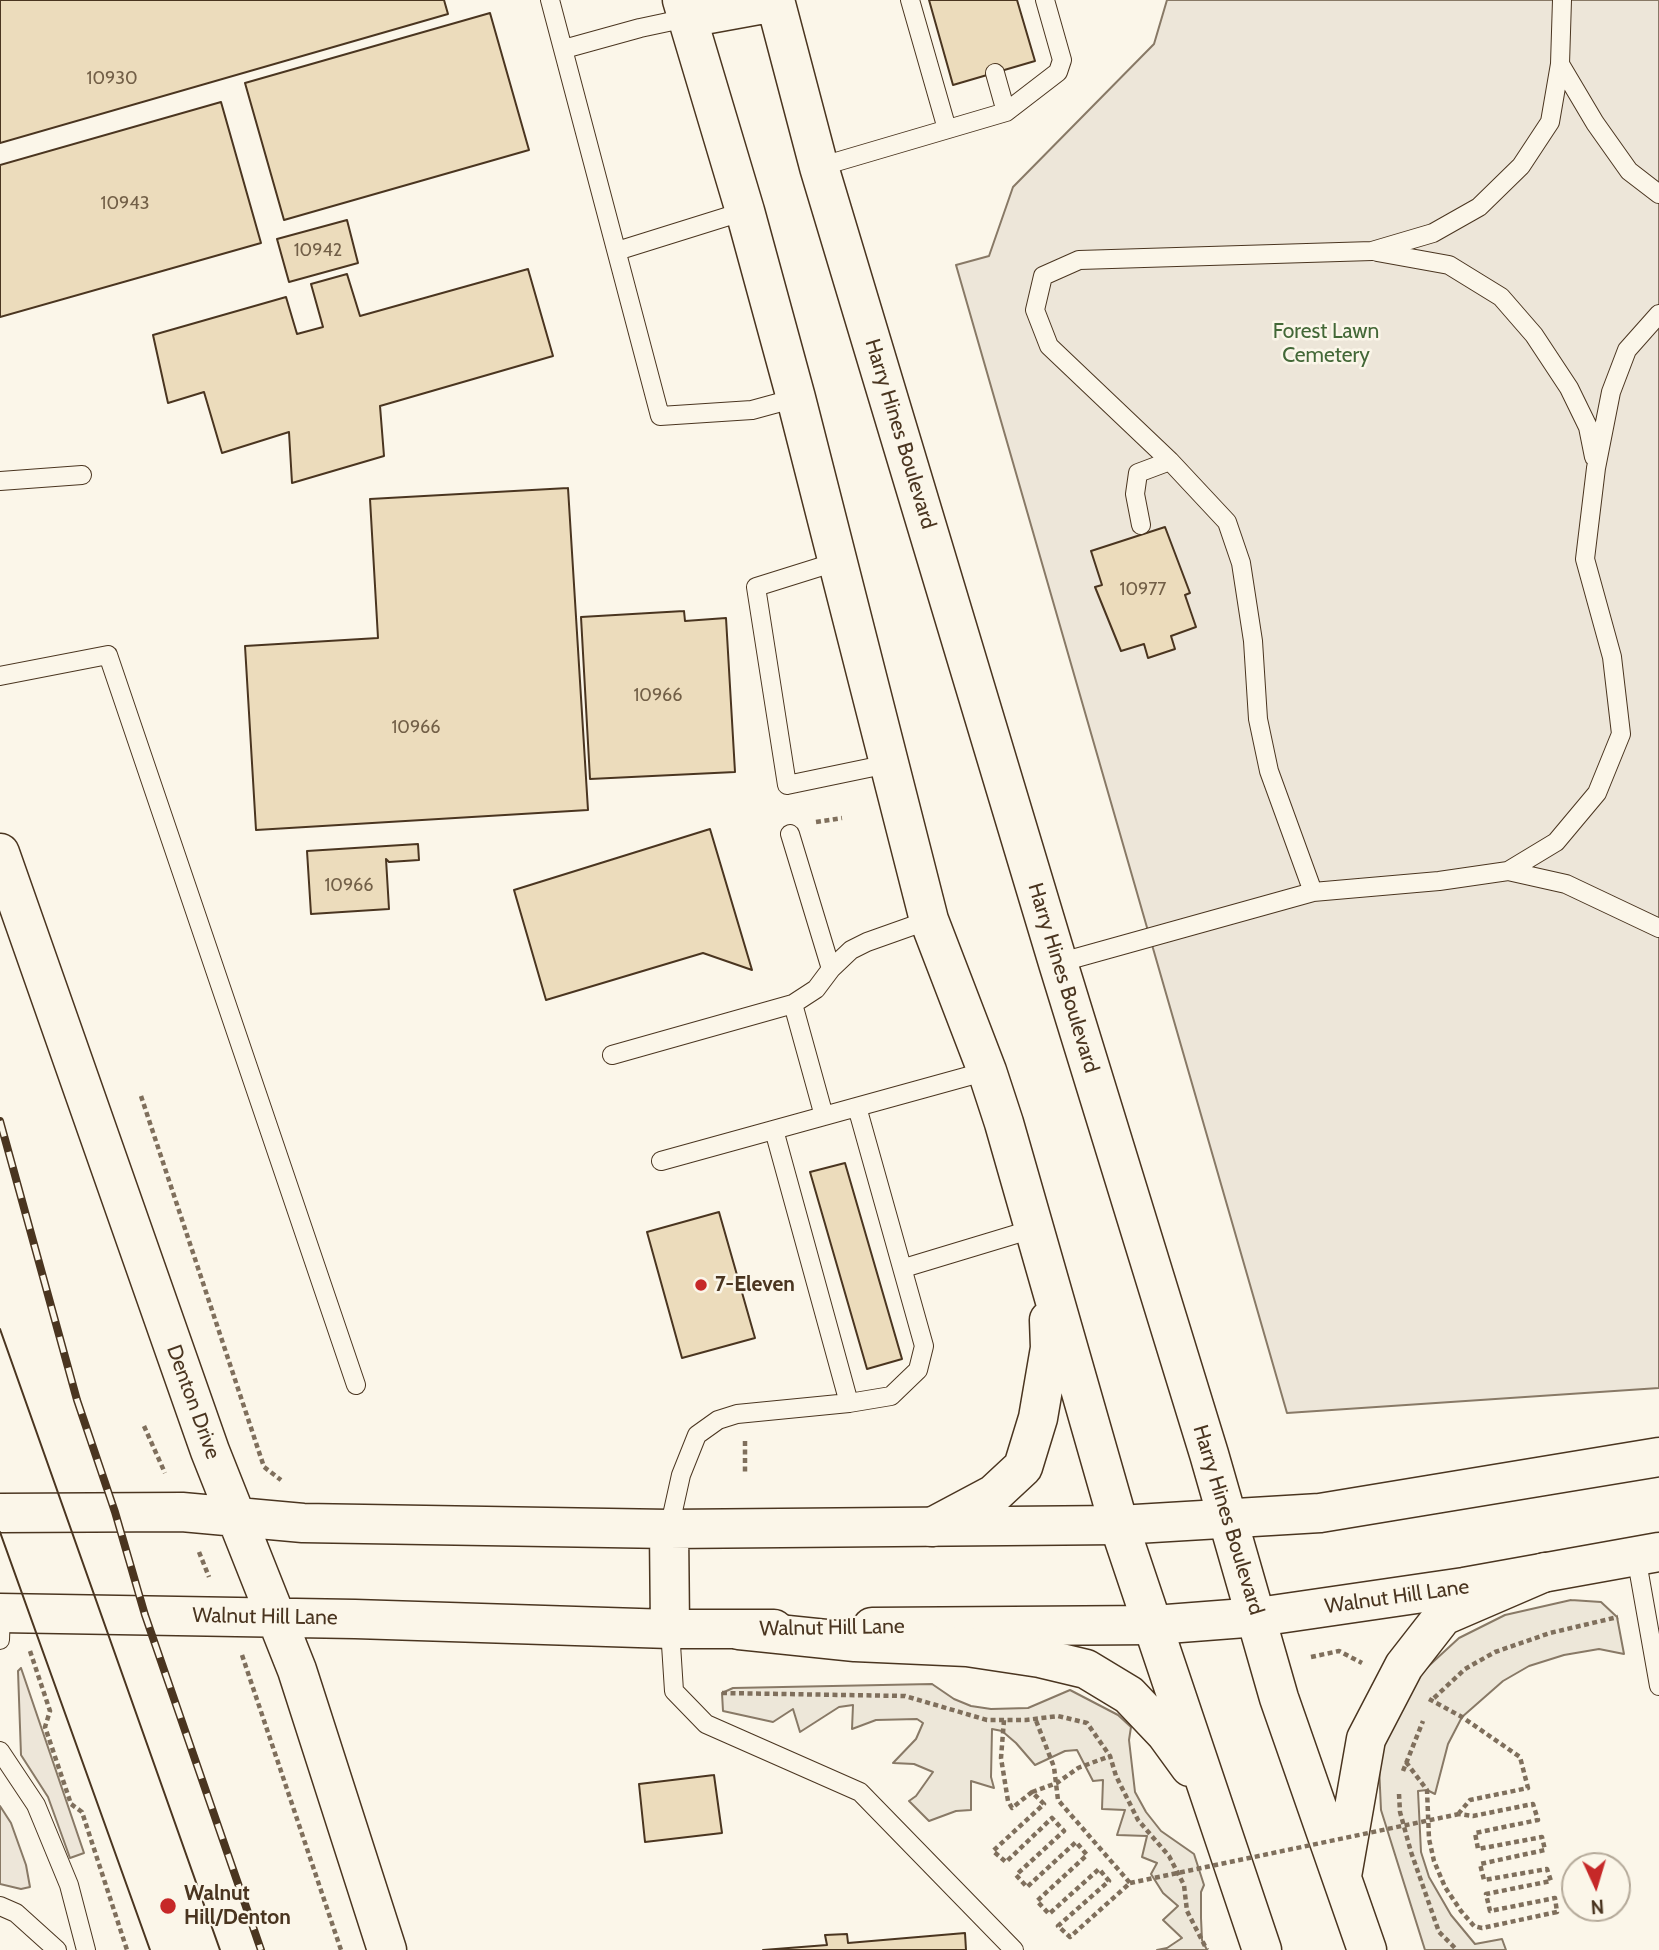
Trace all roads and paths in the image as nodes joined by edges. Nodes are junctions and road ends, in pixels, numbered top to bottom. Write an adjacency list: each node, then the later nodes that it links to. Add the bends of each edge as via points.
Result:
1 (550, 0): 7 (lane)
2 (910, 0): 11 (lane)
3 (1045, 0): 10 (lane, via 1062,60 1058,72)
4 (1562, 0): 8 (lane)
5 (779, 1): 6 (main road); 12 (main road, Harry Hines Boulevard)
6 (684, 9): 7 (lane, via 640,28); 14 (main road)
7 (564, 49): 15 (lane)
8 (1560, 64): 13 (lane, via 1629,171); 16 (lane, via 1550,122 1521,166 1479,207 1433,233)
9 (995, 73): 10 (lane)
10 (1006, 112): 11 (lane)
11 (947, 129): 12 (lane)
12 (819, 167): 33 (main road, Harry Hines Boulevard)
13 (1659, 194)
14 (745, 211): 15 (lane); 18 (main road)
15 (617, 251): 18 (lane, via 660,415 752,410)
16 (1372, 251): 19 (lane, via 1079,260 1043,276 1035,310 1049,346); 20 (lane, via 1449,265 1500,297 1534,335 1569,388 1588,427)
17 (1659, 314): 20 (lane, via 1627,350 1611,392)
18 (796, 398): 24 (main road)
19 (1170, 461): 23 (lane, via 1138,473 1135,494); 30 (lane, via 1227,522 1241,563 1258,719 1269,771)
20 (1595, 468): 29 (lane, via 1585,559 1612,657 1621,734 1597,793 1556,842)
21 (82, 475): 22 (lane)
22 (0, 481)
23 (1141, 525)
24 (839, 561): 26 (main road); 26 (lane, via 756,587 788,785)
25 (0, 676): 46 (lane, via 108,655)
26 (888, 764): 31 (main road)
27 (790, 834): 34 (lane)
28 (0, 853): 53 (main road, Denton Drive)
29 (1508, 872): 30 (lane); 32 (lane, via 1566,884)
30 (1313, 892): 33 (lane)
31 (929, 920): 34 (lane, via 850,950); 37 (main road)
32 (1659, 928)
33 (1058, 963): 54 (main road, Harry Hines Boulevard)
34 (831, 969): 35 (lane, via 816,989)
35 (793, 1003): 36 (lane); 40 (lane)
36 (612, 1055)
37 (988, 1071): 39 (lane); 43 (main road)
38 (141, 1096): 51 (path, via 264,1467)
39 (857, 1107): 40 (lane); 44 (lane)
40 (824, 1116): 41 (lane)
41 (774, 1130): 42 (lane); 47 (lane)
42 (662, 1161)
43 (1033, 1229): 44 (lane); 45 (main road)
44 (904, 1268): 47 (lane, via 924,1346 918,1370 891,1396)
45 (1048, 1280): 55 (main road); 56 (main road, via 1050,1348 1038,1418 1023,1467 994,1494)
46 (356, 1385)
47 (849, 1403): 57 (lane, via 737,1414 718,1420 697,1435 681,1475)
48 (744, 1437): 50 (path)
49 (1659, 1457): 54 (main road, via 1370,1506)
50 (745, 1472)
51 (284, 1482)
52 (0, 1513): 53 (main road)
53 (235, 1516): 57 (main road, via 303,1523); 62 (main road, Denton Drive)
54 (1228, 1520): 55 (main road); 61 (main road, Harry Hines Boulevard)
55 (1119, 1525): 56 (main road); 64 (main road)
56 (932, 1527): 57 (main road)
57 (669, 1529): 65 (main road)
58 (1647, 1554): 59 (main road, Walnut Hill Lane); 60 (lane)
59 (1545, 1572): 61 (main road, Walnut Hill Lane); 86 (main road, via 1443,1616 1404,1667 1366,1739)
60 (1646, 1609): 71 (lane); 74 (path, via 1495,1651 1465,1669)
61 (1258, 1617): 64 (main road, Walnut Hill Lane); 86 (main road, Harry Hines Boulevard, via 1279,1698)
62 (276, 1618): 63 (main road, Walnut Hill Lane); 65 (main road, Walnut Hill Lane); 93 (main road, Denton Drive)
63 (0, 1622)
64 (1154, 1625): 66 (main road, Walnut Hill Lane); 83 (main road)
65 (670, 1629): 66 (main road, Walnut Hill Lane); 94 (lane, via 674,1691 706,1724 860,1792)
66 (738, 1630): 83 (main road, via 855,1643 967,1647 1086,1669 1129,1696 1166,1734)
67 (29, 1646): 91 (path, via 50,1711 45,1727 71,1804 82,1812)
68 (1311, 1657): 70 (path, via 1339,1651)
69 (246, 1663): 92 (path)
70 (1373, 1669)
71 (1659, 1686)
72 (722, 1693): 76 (path, via 905,1696 987,1720)
73 (1422, 1694): 74 (path)
74 (1432, 1700): 79 (path); 85 (path, via 1520,1757 1528,1788 1471,1800)
75 (1035, 1718): 76 (path); 78 (path, via 1058,1716 1087,1723); 81 (path)
76 (1004, 1720): 84 (path, via 1001,1758 1012,1808)
77 (0, 1751): 90 (lane, via 36,1805 69,1885)
78 (1110, 1756): 81 (path, via 1078,1768); 95 (path, via 1138,1820 1169,1856 1184,1885 1187,1911)
79 (1406, 1762): 80 (path); 85 (path, via 1427,1790 1429,1839 1437,1870 1474,1926 1557,1912 1555,1898 1490,1911 1486,1894 1551,1881 1547,1869 1484,1880 1480,1864 1545,1850 1542,1837 1478,1849 1475,1833 1538,1820 1533,1804 1473,1816)
80 (1401, 1776)
81 (1057, 1783): 84 (path); 87 (path, via 1058,1800)
82 (1400, 1786): 98 (path, via 1400,1812 1439,1933)
83 (1207, 1790): 96 (main road)
84 (1032, 1792): 87 (path, via 1044,1804 993,1851 1006,1862 1052,1818 1064,1831 1016,1875 1027,1887 1076,1842 1087,1855 1037,1901 1049,1914 1099,1869 1110,1881 1058,1926 1070,1937)
85 (1459, 1814): 87 (path, bridge)
86 (1341, 1878): 97 (main road, Harry Hines Boulevard)
87 (1130, 1882)
88 (0, 1906): 89 (lane, via 16,1913)
89 (57, 1950)
90 (86, 1950)
91 (127, 1950)
92 (341, 1950)
93 (387, 1950)
94 (1014, 1950)
95 (1207, 1950)
96 (1262, 1950)
97 (1367, 1950)
98 (1457, 1950)

